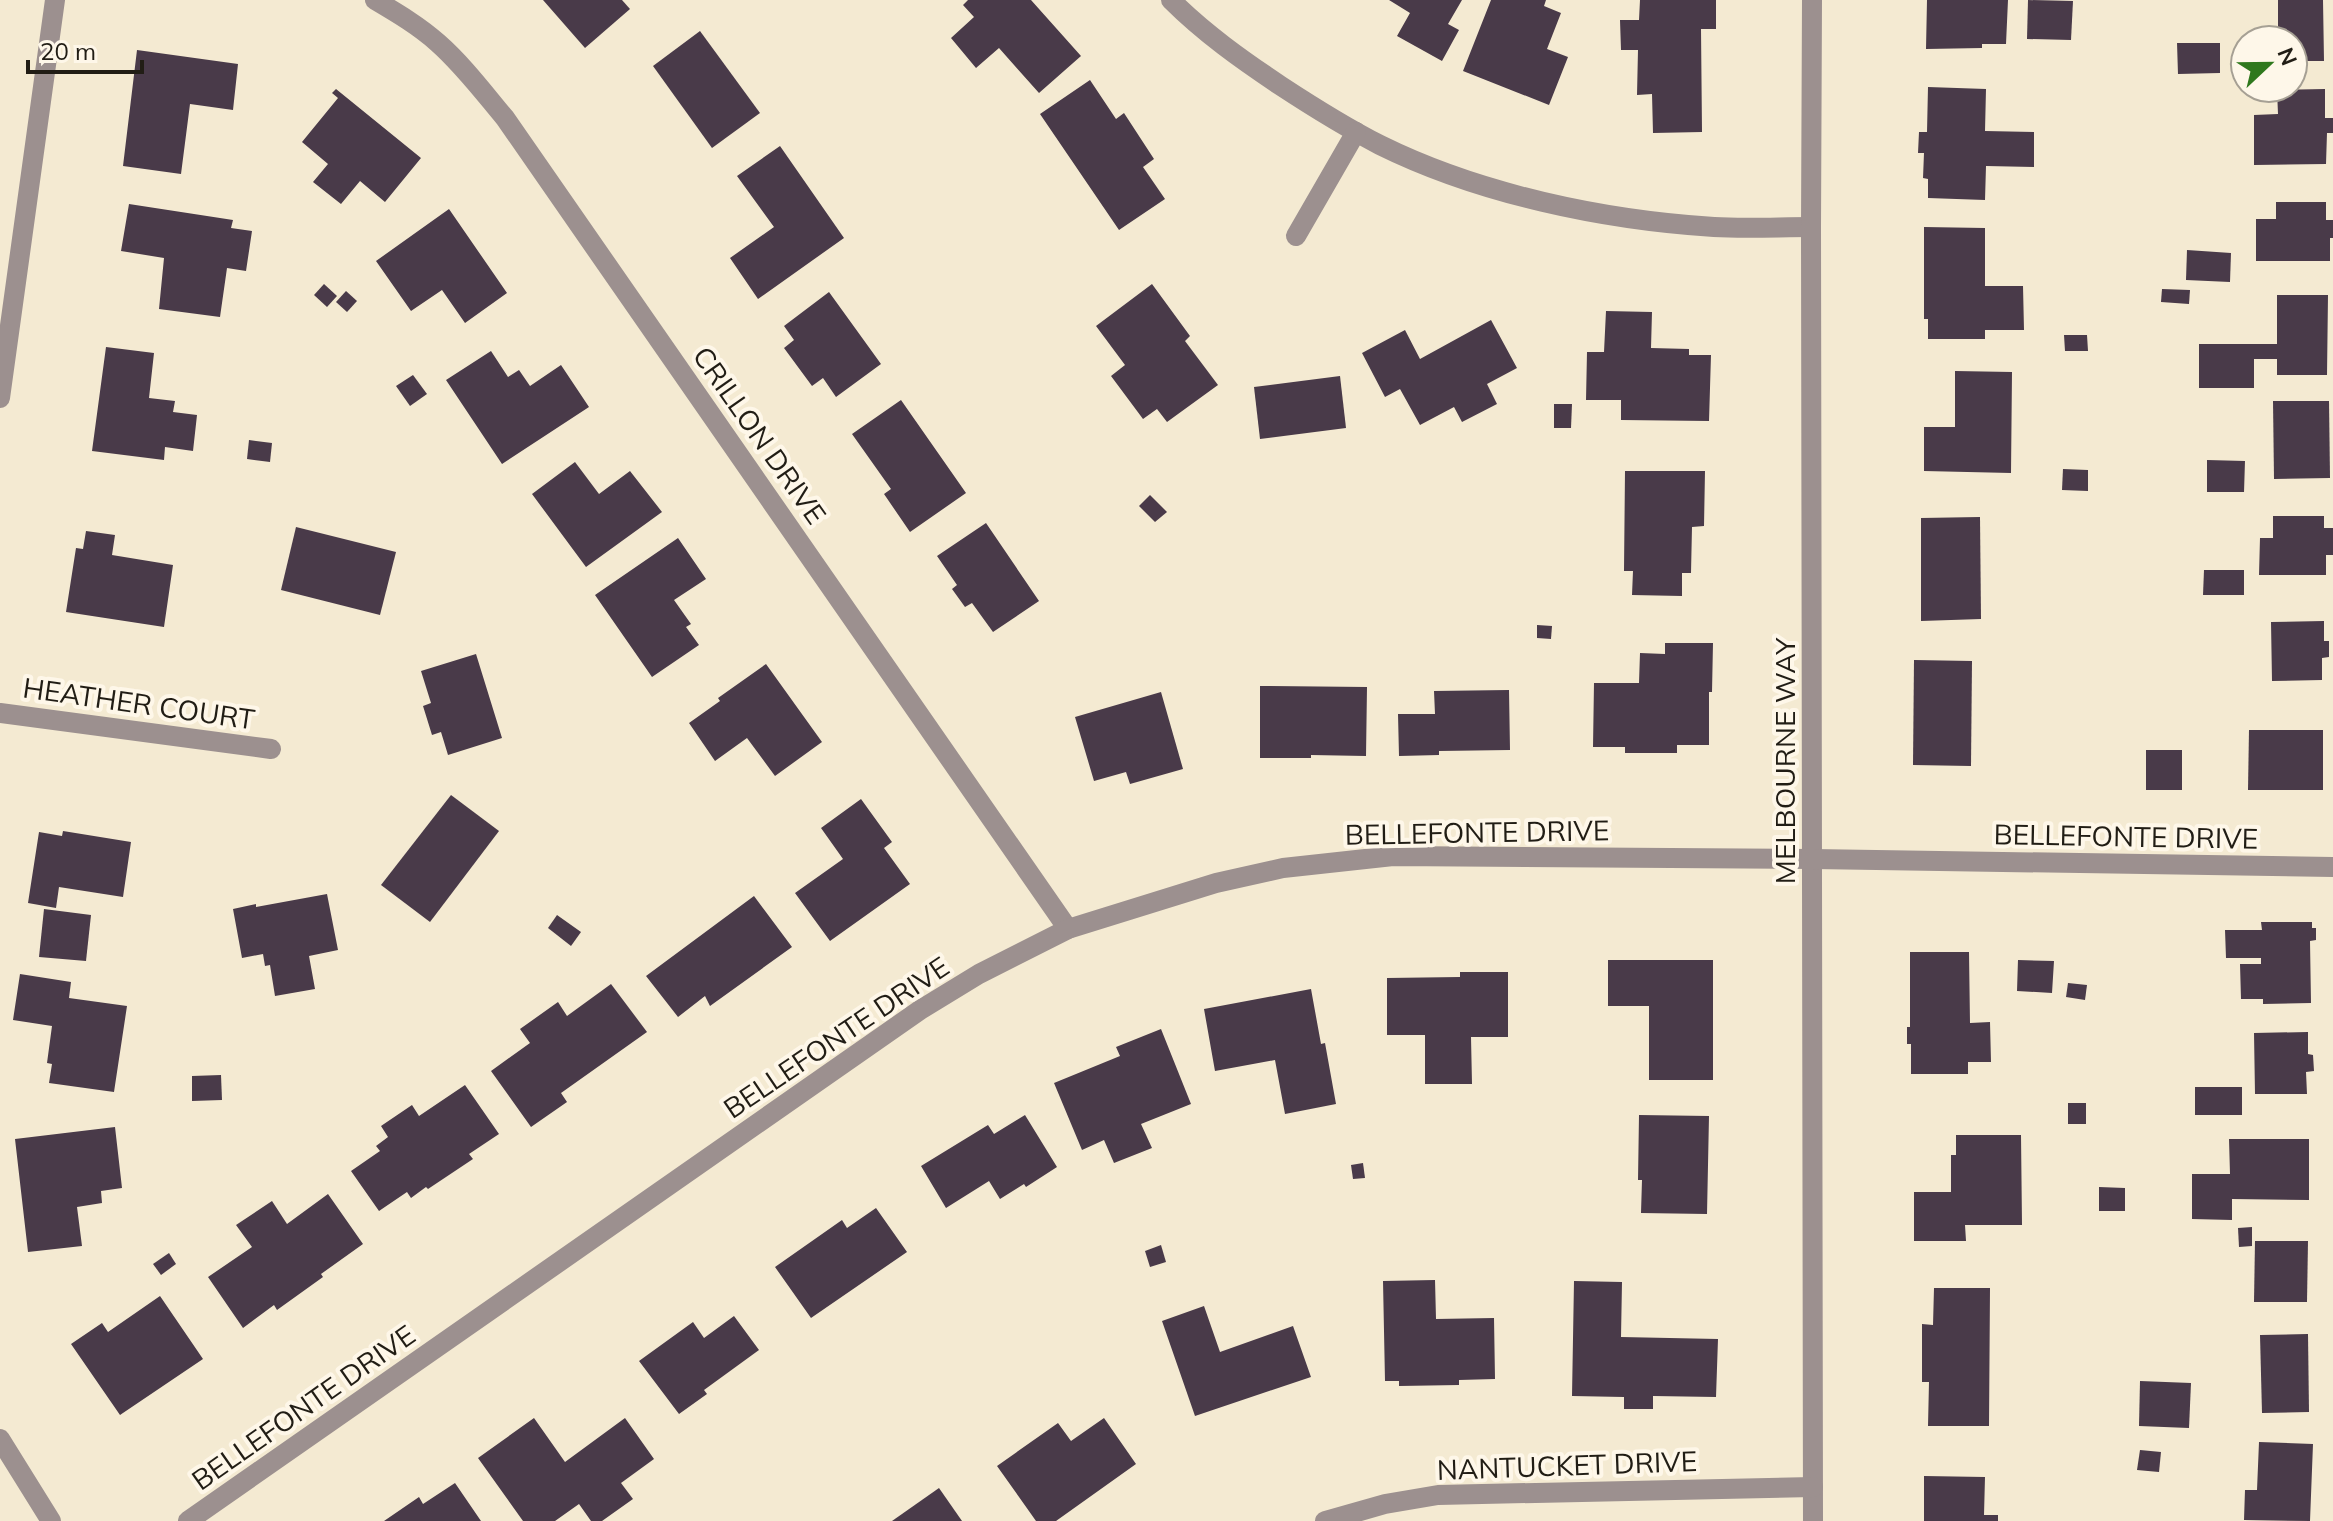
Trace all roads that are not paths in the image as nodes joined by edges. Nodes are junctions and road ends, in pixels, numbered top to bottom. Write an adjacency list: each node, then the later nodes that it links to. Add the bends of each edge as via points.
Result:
1 (55, 0): 8 (street)
2 (375, 0): 13 (street, CRILLON DRIVE, via 438,43 505,118)
3 (1171, 0): 5 (street, via 1233,54)
4 (1812, 0): 6 (street, MELBOURNE WAY)
5 (1356, 132): 6 (street, via 1424,164 1583,211 1716,227); 7 (street)
6 (1811, 227): 11 (street, MELBOURNE WAY)
7 (1296, 236)
8 (0, 398)
9 (0, 713): 10 (street, HEATHER COURT)
10 (271, 749)
11 (1813, 859): 12 (street, BELLEFONTE DRIVE); 13 (street, BELLEFONTE DRIVE, via 1393,856 1283,868 1216,883); 15 (street, MELBOURNE WAY)
12 (2333, 867)
13 (1068, 929): 17 (street, BELLEFONTE DRIVE, via 920,1010)
14 (0, 1439): 16 (street)
15 (1813, 1487): 18 (street, NANTUCKET DRIVE, via 1438,1495); 19 (street, MELBOURNE WAY)
16 (51, 1521)
17 (188, 1521)
18 (1325, 1521)
19 (1813, 1521)

